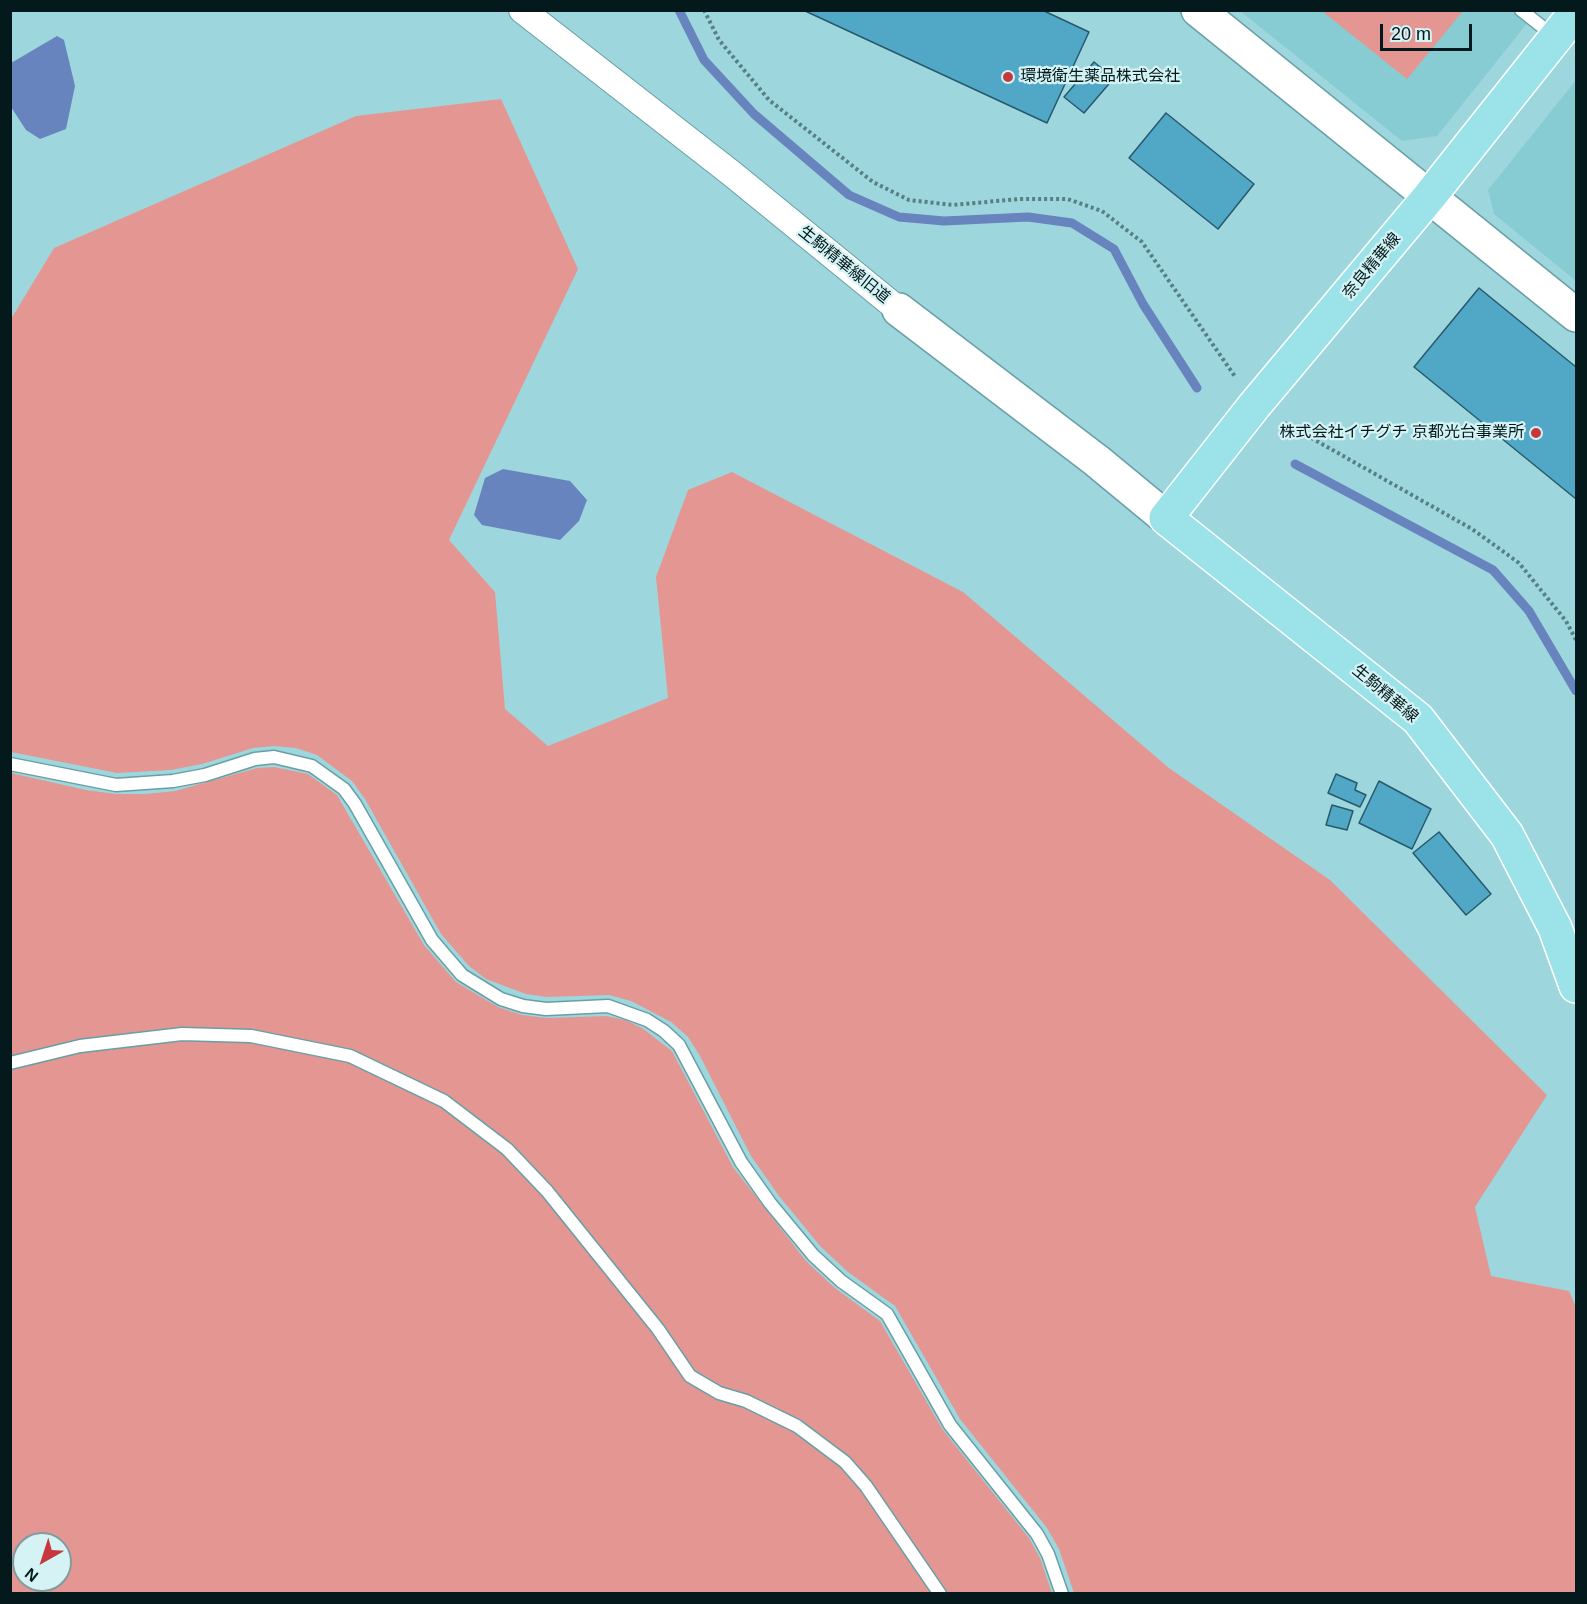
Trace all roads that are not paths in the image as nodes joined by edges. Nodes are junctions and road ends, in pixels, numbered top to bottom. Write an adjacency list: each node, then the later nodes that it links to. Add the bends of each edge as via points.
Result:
1 (522, 10): 7 (street, 生駒精華線旧道)
2 (1198, 10): 6 (street)
3 (1521, 10): 5 (lane)
4 (1576, 12): 5 (main road, 奈良精華線)
5 (1556, 38): 6 (main road, 奈良精華線)
6 (1429, 197): 8 (street); 9 (main road, 奈良精華線)
7 (899, 310): 9 (street, 生駒精華線旧道)
8 (1576, 315)
9 (1166, 518): 11 (main road, 生駒精華線, via 1418,719 1508,835 1555,928)
10 (10, 764): 14 (lane, via 116,785 206,775 255,759 274,758 312,766 329,776 355,804 432,940 462,975 501,999 523,1006 608,1006 647,1020 664,1031 679,1045 741,1162 770,1203 841,1281 887,1314 950,1425 1037,1534)
11 (1576, 986)
12 (10, 1063): 13 (lane, via 80,1046 182,1034 251,1036 350,1056 444,1101 507,1149 547,1191 658,1329 690,1376 718,1393 797,1425 845,1462)
13 (940, 1593)
14 (1062, 1593)

